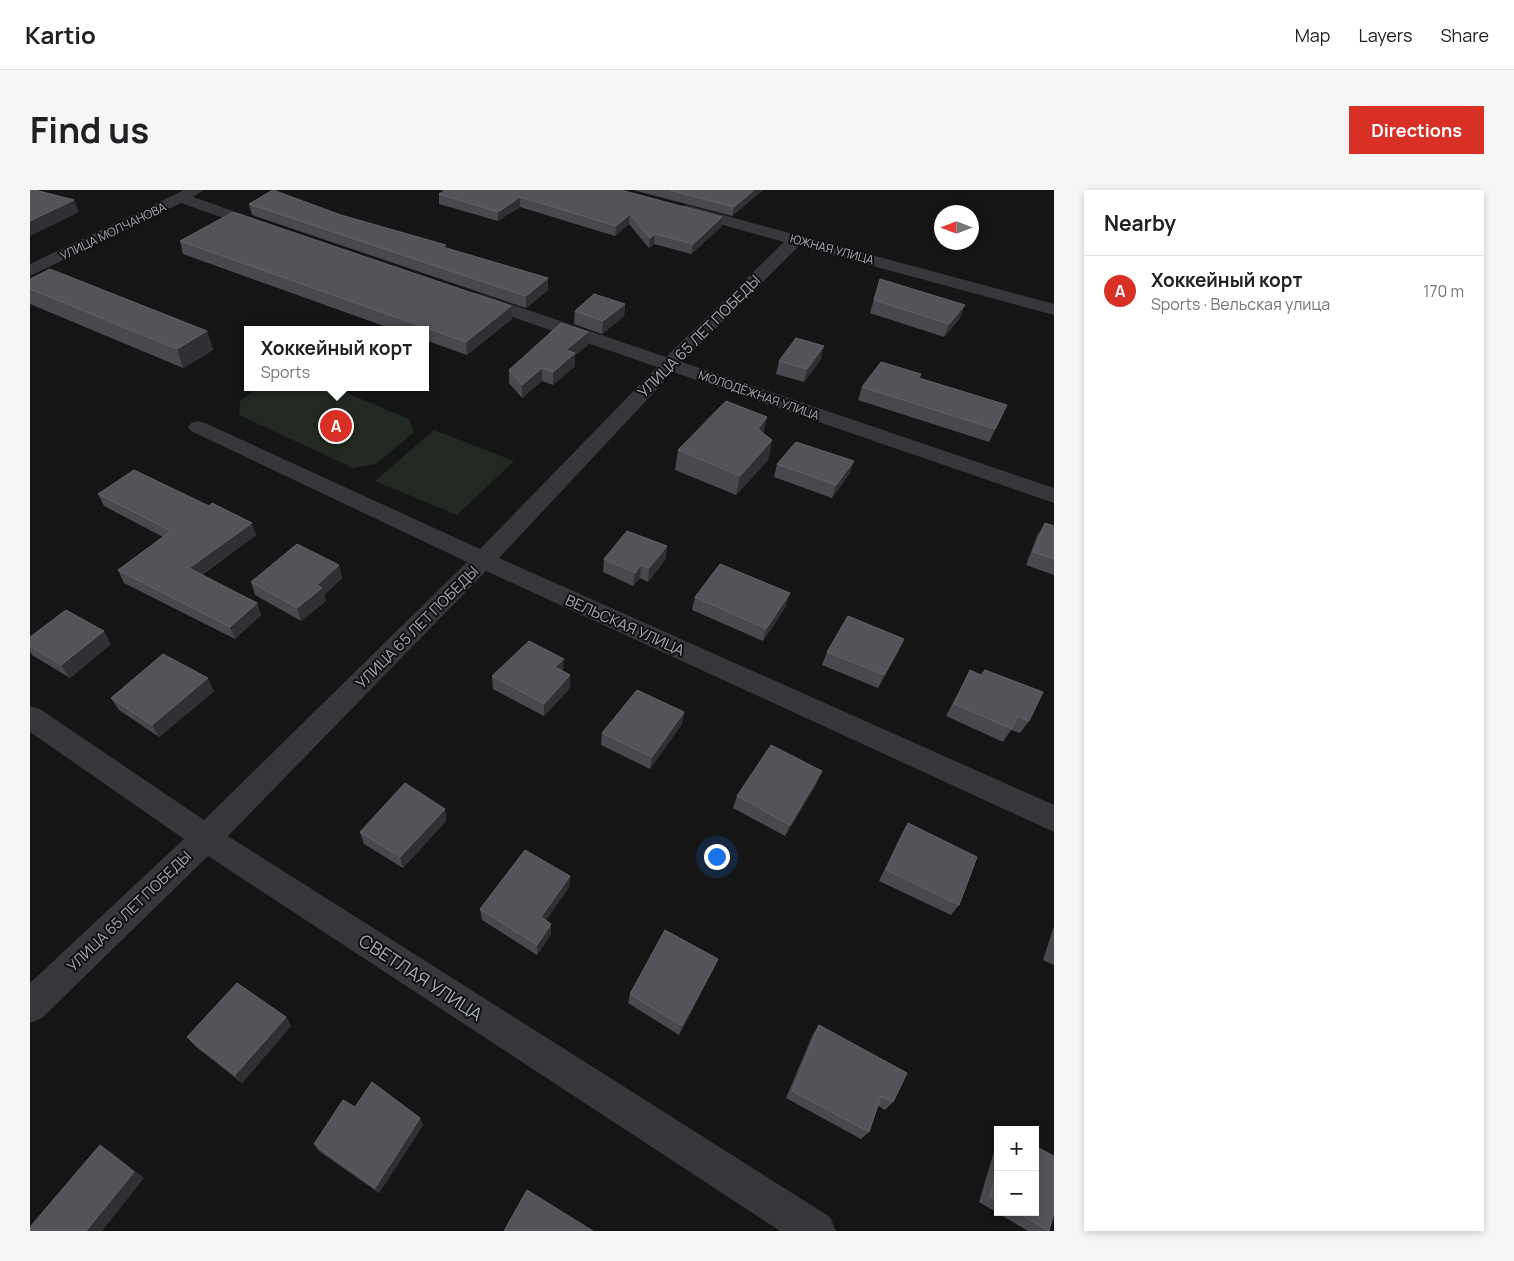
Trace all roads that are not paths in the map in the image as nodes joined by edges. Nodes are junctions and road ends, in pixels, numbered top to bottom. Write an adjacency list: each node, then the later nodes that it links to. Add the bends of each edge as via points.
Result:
1 (188, 194): 3 (street); 6 (street, УЛИЦА МОЛЧАНОВА)
2 (674, 207): 4 (street, ЮЖНАЯ УЛИЦА)
3 (284, 233)
4 (796, 239): 9 (street, ЮЖНАЯ УЛИЦА); 10 (street, УЛИЦА 65 ЛЕТ ПОБЕДЫ)
5 (30, 251): 6 (street)
6 (55, 260): 7 (street, УЛИЦА МОЛЧАНОВА)
7 (30, 271)
8 (454, 291): 10 (street, МОЛОДЁЖНАЯ УЛИЦА)
9 (1054, 310)
10 (670, 364): 12 (street, МОЛОДЁЖНАЯ УЛИЦА); 13 (street, УЛИЦА 65 ЛЕТ ПОБЕДЫ)
11 (198, 427): 13 (street, ВЕЛЬСКАЯ УЛИЦА)
12 (1054, 496)
13 (483, 560): 15 (street, ВЕЛЬСКАЯ УЛИЦА); 16 (street, УЛИЦА 65 ЛЕТ ПОБЕДЫ)
14 (30, 717): 16 (street, СВЕТЛАЯ УЛИЦА)
15 (1054, 820)
16 (206, 838): 17 (street, УЛИЦА 65 ЛЕТ ПОБЕДЫ); 18 (street, СВЕТЛАЯ УЛИЦА)
17 (30, 1006)
18 (816, 1231)

